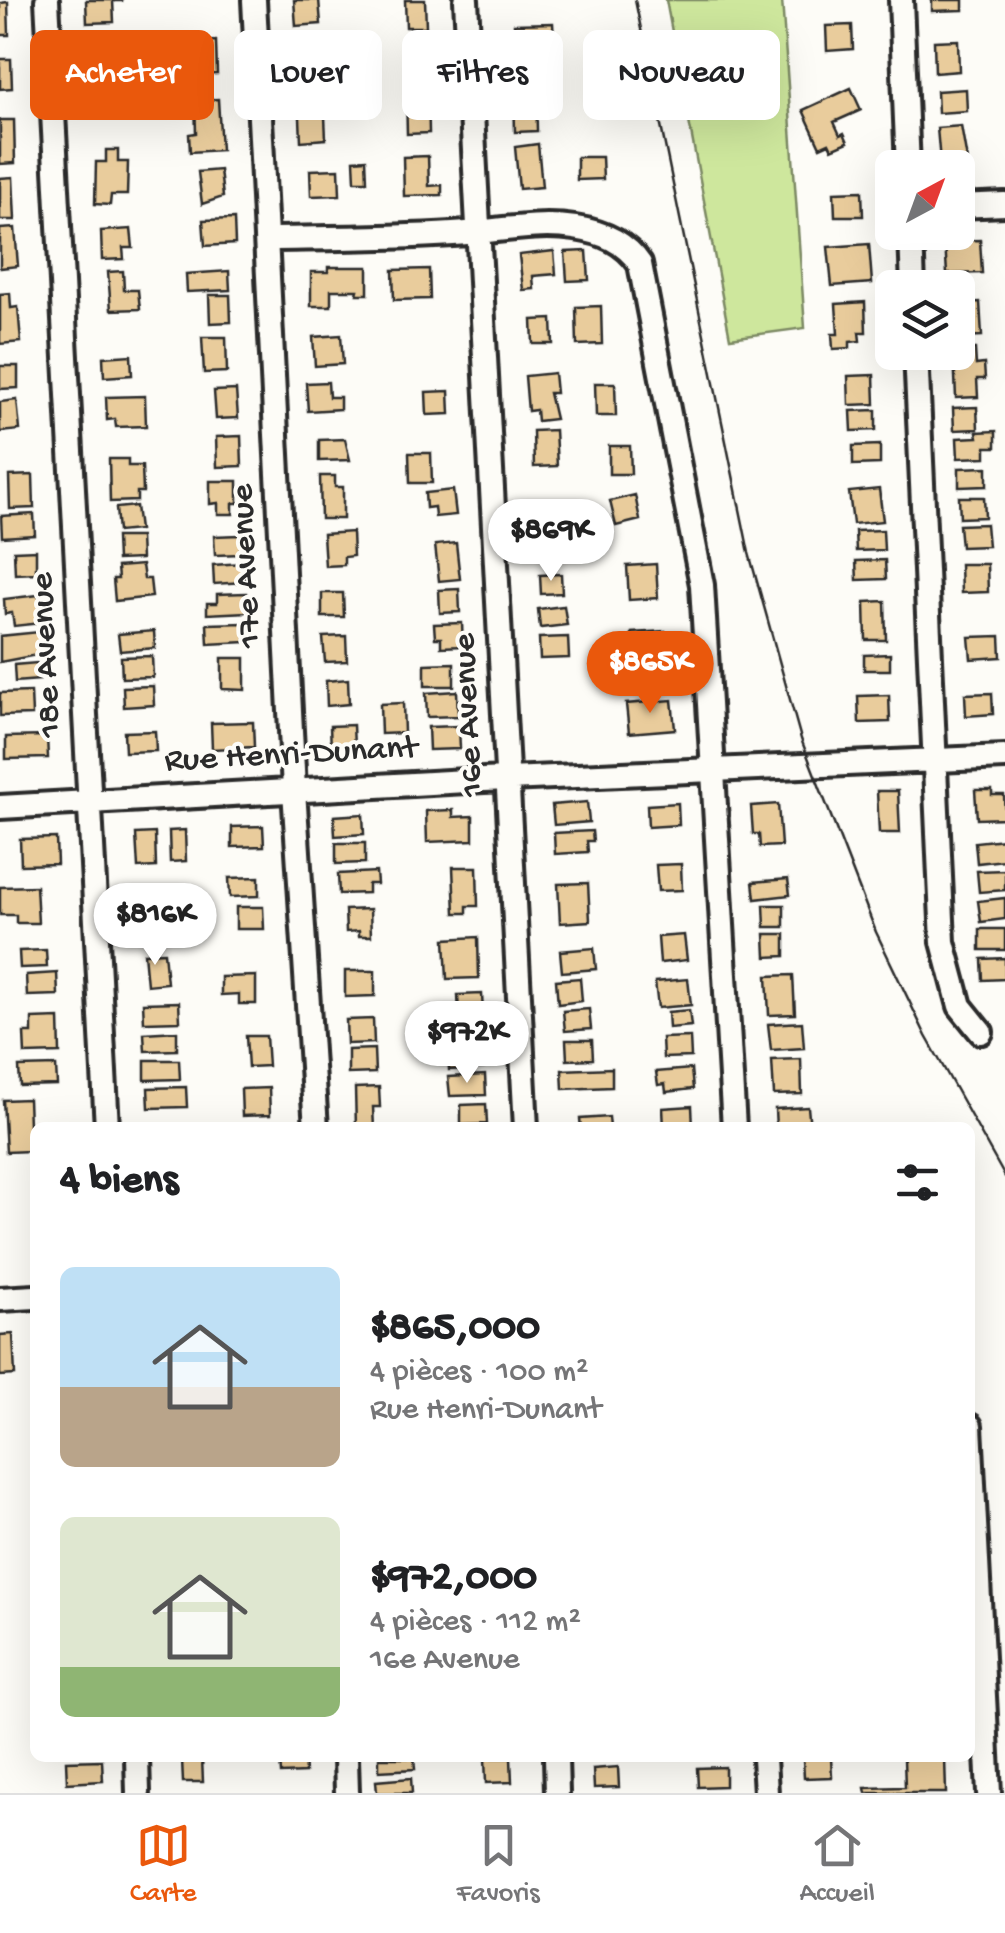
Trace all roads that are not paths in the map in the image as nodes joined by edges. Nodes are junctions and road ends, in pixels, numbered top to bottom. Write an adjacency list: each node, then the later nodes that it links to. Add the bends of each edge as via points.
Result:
1 (46, 0): 16 (street, 18e Avenue)
2 (254, 0): 9 (street, 17e Avenue)
3 (466, 0): 8 (street, 16e Avenue)
4 (901, 0): 5 (street)
5 (907, 150)
6 (1005, 204): 7 (street)
7 (975, 205)
8 (478, 230): 9 (street); 13 (street, via 575,228 609,237 640,264 702,585); 14 (street, 16e Avenue)
9 (268, 240): 15 (street, 17e Avenue)
10 (917, 370): 12 (street)
11 (1005, 758): 12 (street, Rue Henri-Dunant)
12 (934, 763): 13 (street, Rue Henri-Dunant); 18 (street, via 943,942 960,1006)
13 (714, 772): 14 (street, Rue Henri-Dunant); 22 (street)
14 (508, 779): 15 (street, Rue Henri-Dunant); 21 (street, 16e Avenue)
15 (294, 790): 16 (street, Rue Henri-Dunant); 20 (street, 17e Avenue)
16 (91, 802): 17 (street, Rue Henri-Dunant); 19 (street, 18e Avenue)
17 (0, 807)
18 (980, 1032)
19 (107, 1122)
20 (316, 1122)
21 (526, 1122)
22 (734, 1122)
23 (30, 1298): 24 (street)
24 (0, 1299)
25 (975, 1528): 34 (street)
26 (138, 1762): 30 (street)
27 (346, 1762): 31 (street)
28 (556, 1762): 32 (street)
29 (764, 1762): 33 (street)
30 (138, 1793)
31 (347, 1793)
32 (557, 1793)
33 (766, 1793)
34 (988, 1793)

